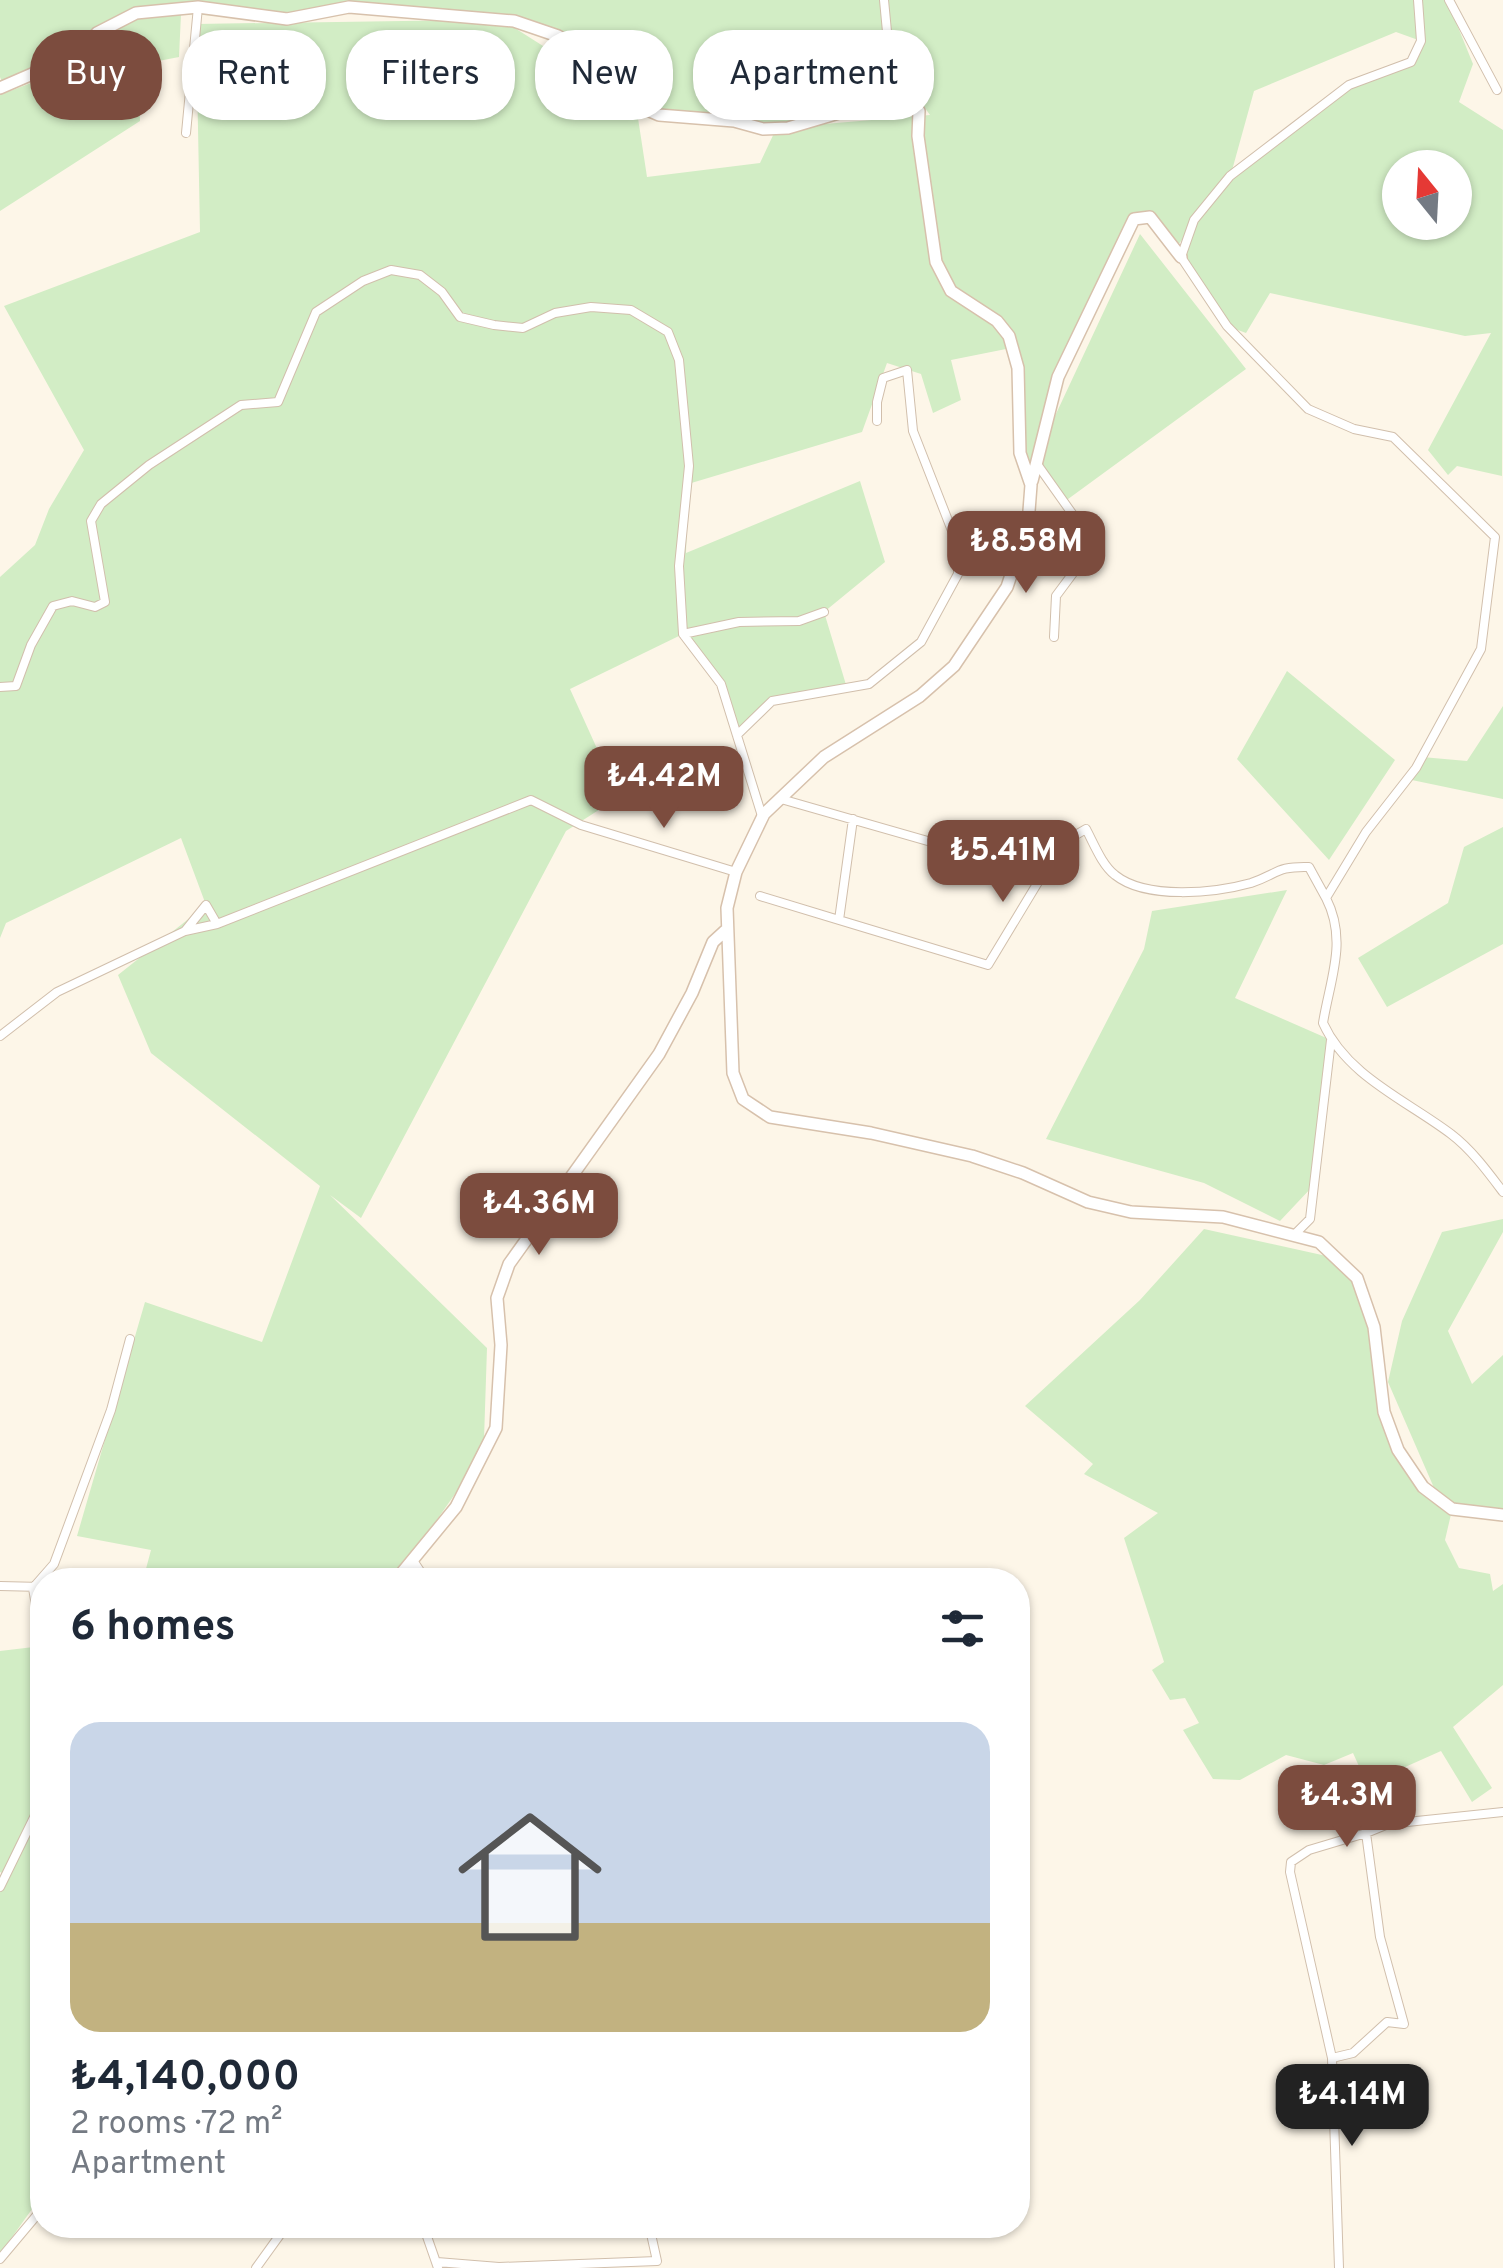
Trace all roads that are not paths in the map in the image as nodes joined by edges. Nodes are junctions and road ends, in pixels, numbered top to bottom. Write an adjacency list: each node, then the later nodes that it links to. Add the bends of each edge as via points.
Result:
1 (884, 0): 5 (street)
2 (1418, 0): 13 (street, via 1422,40 1411,62 1348,84 1230,176 1194,220)
3 (1448, 0): 7 (street)
4 (198, 7): 6 (street, via 136,14 97,33 76,55); 8 (street, via 287,19 349,7 514,21 590,55 636,105); 12 (street)
5 (887, 30)
6 (0, 88)
7 (1497, 90)
8 (693, 118)
9 (722, 120): 10 (street, via 762,129)
10 (815, 120)
11 (918, 120): 16 (street, via 936,262 951,291 998,321 1009,336 1018,368 1020,453)
12 (186, 133)
13 (1181, 257): 15 (street, via 1150,217 1134,219 1058,376); 17 (street, via 1227,326 1308,409 1393,437)
14 (877, 421): 22 (street, via 883,378 907,370 913,430 958,546 958,574 921,642 869,684 772,702)
15 (1034, 461): 16 (street); 20 (street, via 1088,536 1082,561 1056,596)
16 (1031, 485): 23 (street, via 1019,562 972,645 920,696 824,758)
17 (1499, 538): 29 (street, via 1485,588 1481,648 1416,768)
18 (824, 612): 19 (street, via 799,621 739,622)
19 (683, 634): 21 (street, via 679,566 689,466 679,360 668,332 631,310 591,306 524,328 494,325 460,317 420,275 391,270 316,312 278,402 242,405 100,504 91,522 105,602 53,606 16,686); 22 (street, via 721,684)
20 (1054, 638)
21 (0, 687)
22 (737, 735): 24 (street)
23 (781, 799): 24 (street); 25 (street)
24 (762, 816): 26 (street)
25 (853, 820): 27 (street); 30 (street)
26 (736, 872): 31 (street, via 581,825 531,800); 33 (street)
27 (1043, 874): 29 (street, via 1086,830 1114,875 1128,882 1193,893 1255,882 1282,866 1308,867); 30 (street, via 988,965)
28 (760, 896): 30 (street)
29 (1326, 898): 35 (street, via 1338,938 1323,1023)
30 (839, 920)
31 (218, 924): 32 (street); 32 (street, via 206,904)
32 (186, 930): 34 (street, via 57,992)
33 (726, 930): 38 (street, via 732,1072 744,1099 770,1117 972,1156 1131,1212 1224,1217); 42 (street, via 712,942 659,1054 509,1264 498,1298 496,1428 456,1508)
34 (0, 1036)
35 (1330, 1040): 36 (street, via 1365,1076 1455,1137); 37 (street)
36 (1503, 1192)
37 (1310, 1219): 38 (street); 39 (street)
38 (1294, 1234): 39 (street)
39 (1319, 1242): 41 (street, via 1361,1287 1374,1327 1384,1412 1414,1474 1452,1510)
40 (130, 1339): 43 (street, via 112,1410)
41 (1503, 1515)
42 (412, 1558): 44 (street); 45 (street)
43 (51, 1568)
44 (405, 1568)
45 (418, 1568)
46 (0, 1586): 47 (street)
47 (30, 1587)
48 (1503, 1812): 50 (street, via 1388,1824)
49 (30, 1826): 51 (street)
50 (1366, 1833): 52 (street, via 1380,1937 1404,2024 1387,2022 1353,2053); 52 (street, via 1291,1862)
51 (0, 1888)
52 (1332, 2058): 60 (street)
53 (30, 2223): 57 (street)
54 (278, 2238): 59 (street)
55 (428, 2238): 58 (street)
56 (652, 2238): 58 (street, via 657,2261)
57 (0, 2259)
58 (438, 2265)
59 (256, 2268)
60 (1339, 2268)

